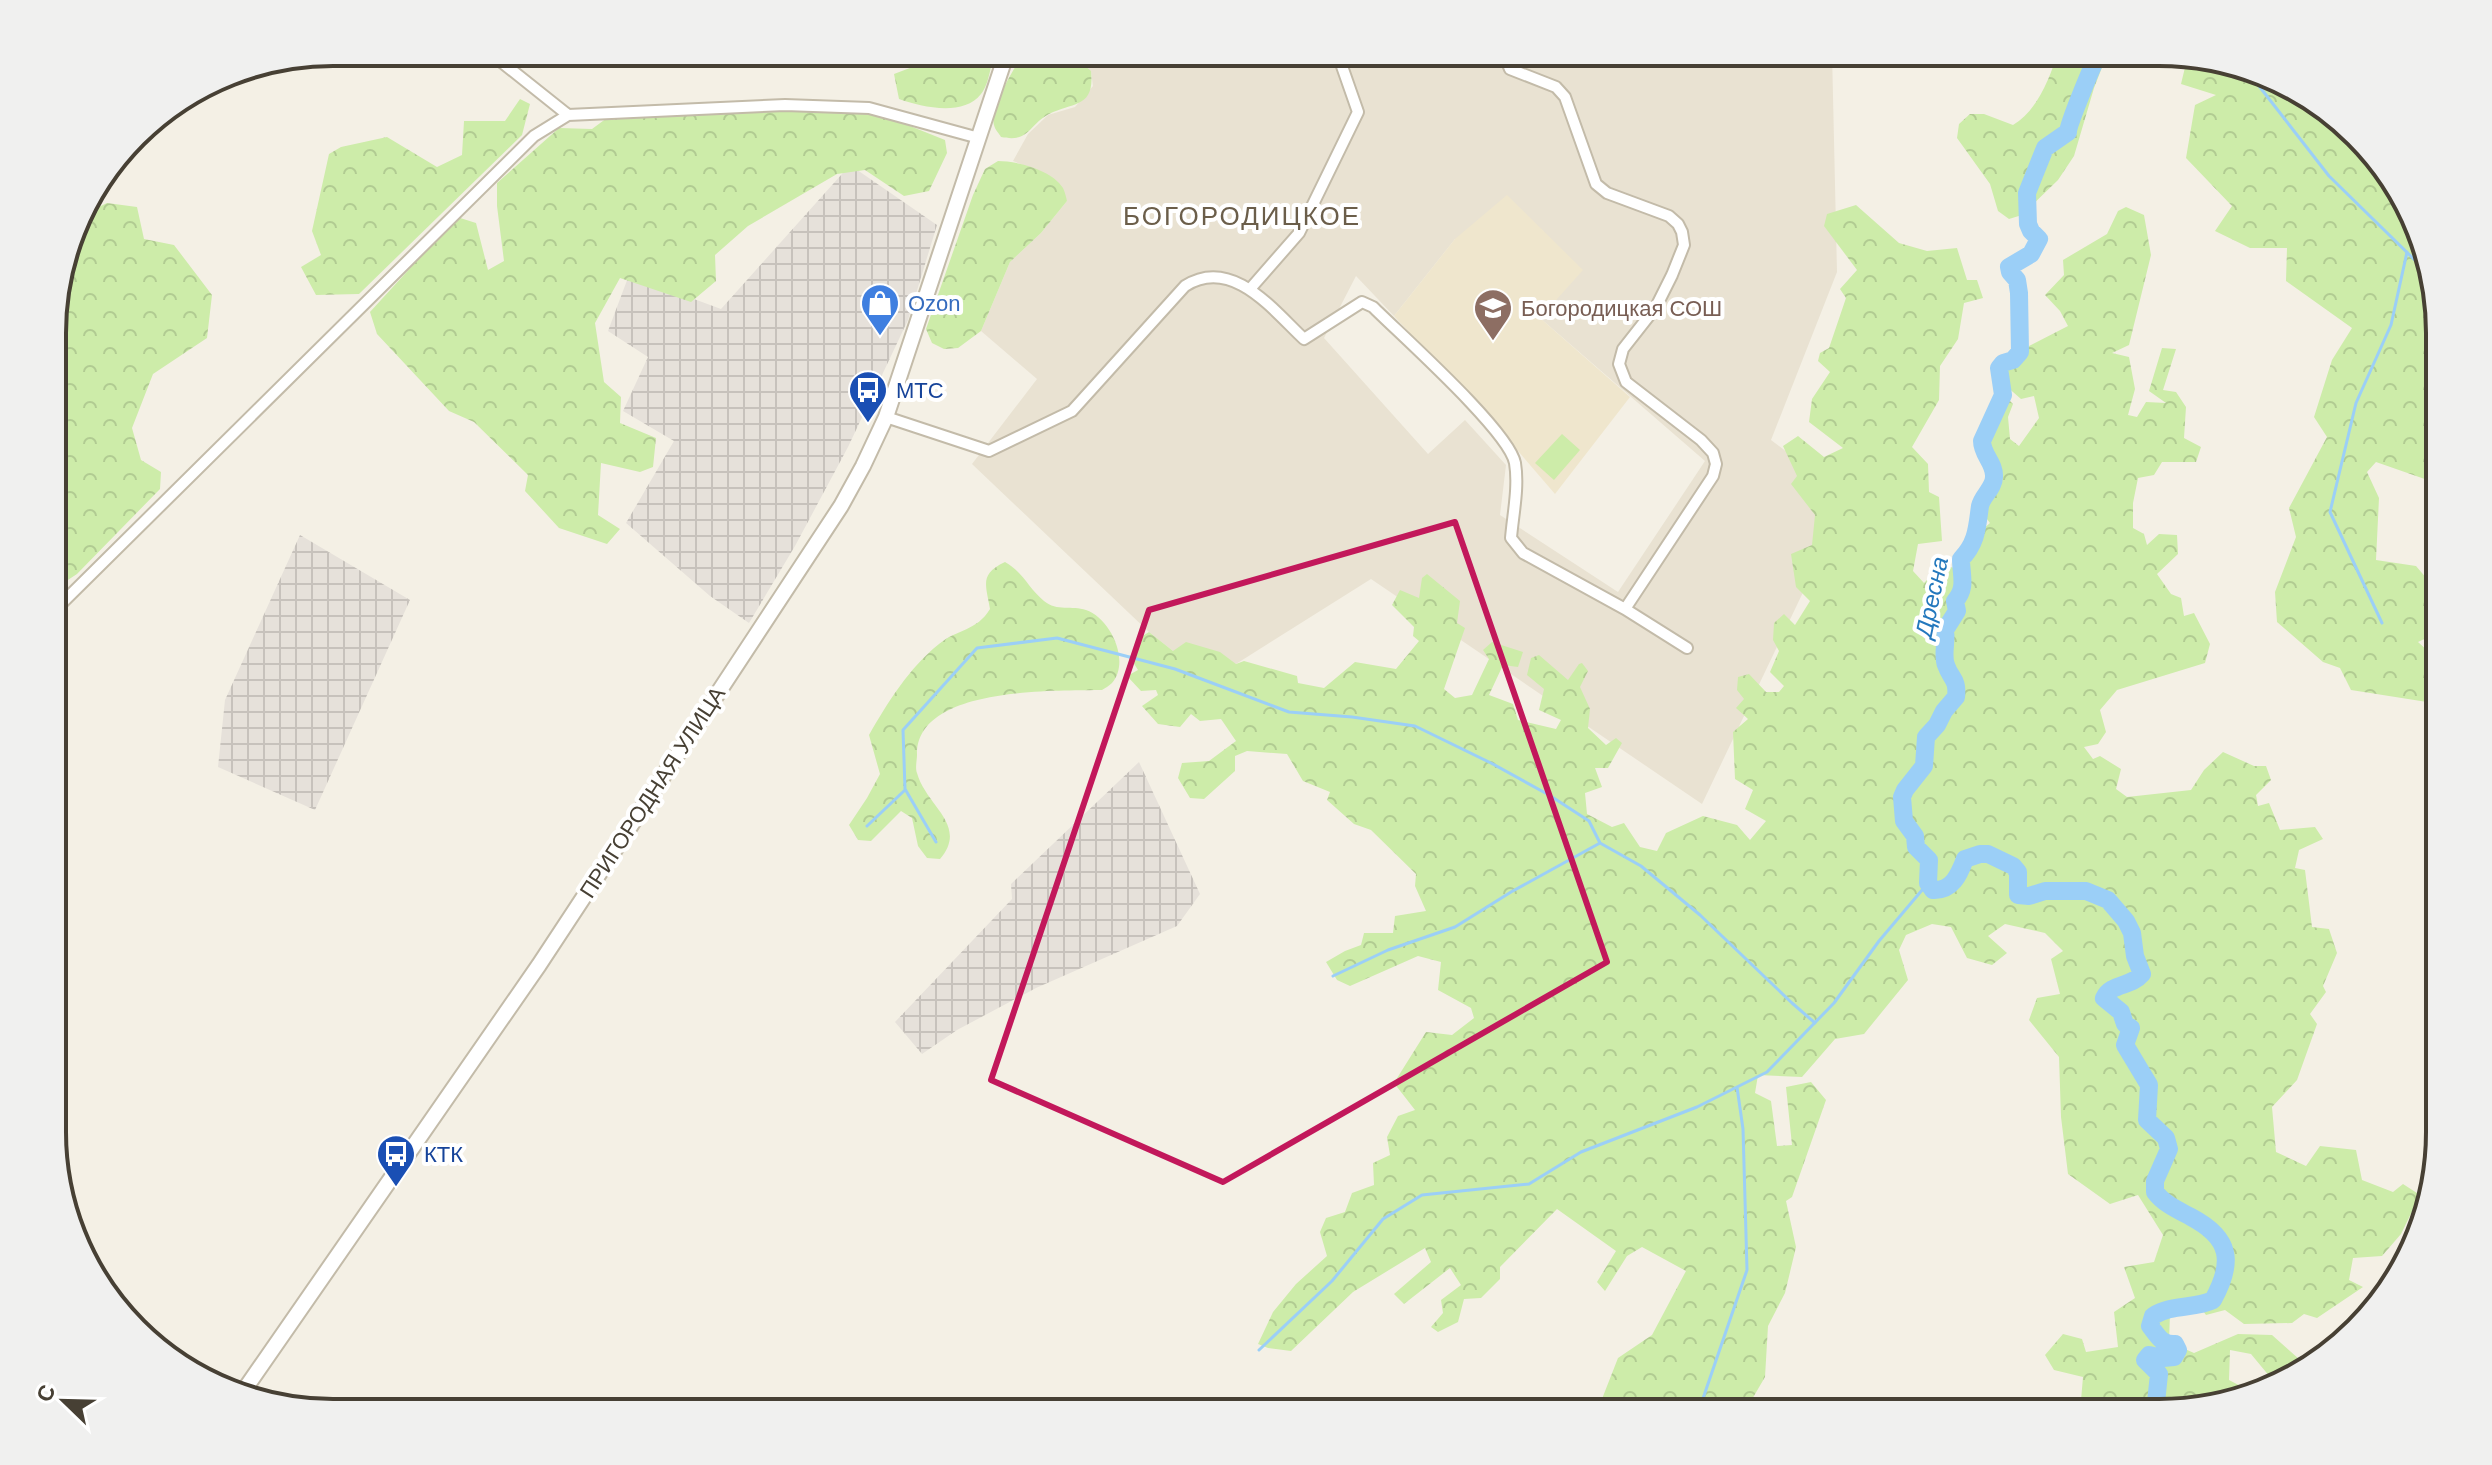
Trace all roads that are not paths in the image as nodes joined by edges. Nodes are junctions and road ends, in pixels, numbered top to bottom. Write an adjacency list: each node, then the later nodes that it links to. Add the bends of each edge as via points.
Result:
1 (507, 66): 5 (street)
2 (1002, 66): 6 (street, ПРИГОРОДНАЯ УЛИЦА)
3 (1342, 66): 7 (street, via 1358,112 1299,233)
4 (1509, 66): 10 (street, via 1556,87 1565,97 1596,184 1669,216 1682,232 1684,245 1672,275 1656,307 1623,349 1619,364 1626,382 1701,440 1716,464)
5 (568, 115): 6 (street, via 785,105 869,108); 9 (street, via 534,136)
6 (979, 138): 8 (street, ПРИГОРОДНАЯ УЛИЦА)
7 (1250, 289): 8 (street, via 1215,276 1194,281 1072,411 989,451); 10 (street, via 1304,339 1362,302 1373,307 1490,423 1515,461 1511,538 1517,546)
8 (886, 417): 12 (street, ПРИГОРОДНАЯ УЛИЦА, via 841,506 539,965)
9 (66, 599)
10 (1625, 609): 11 (street)
11 (1687, 648)
12 (248, 1385)

